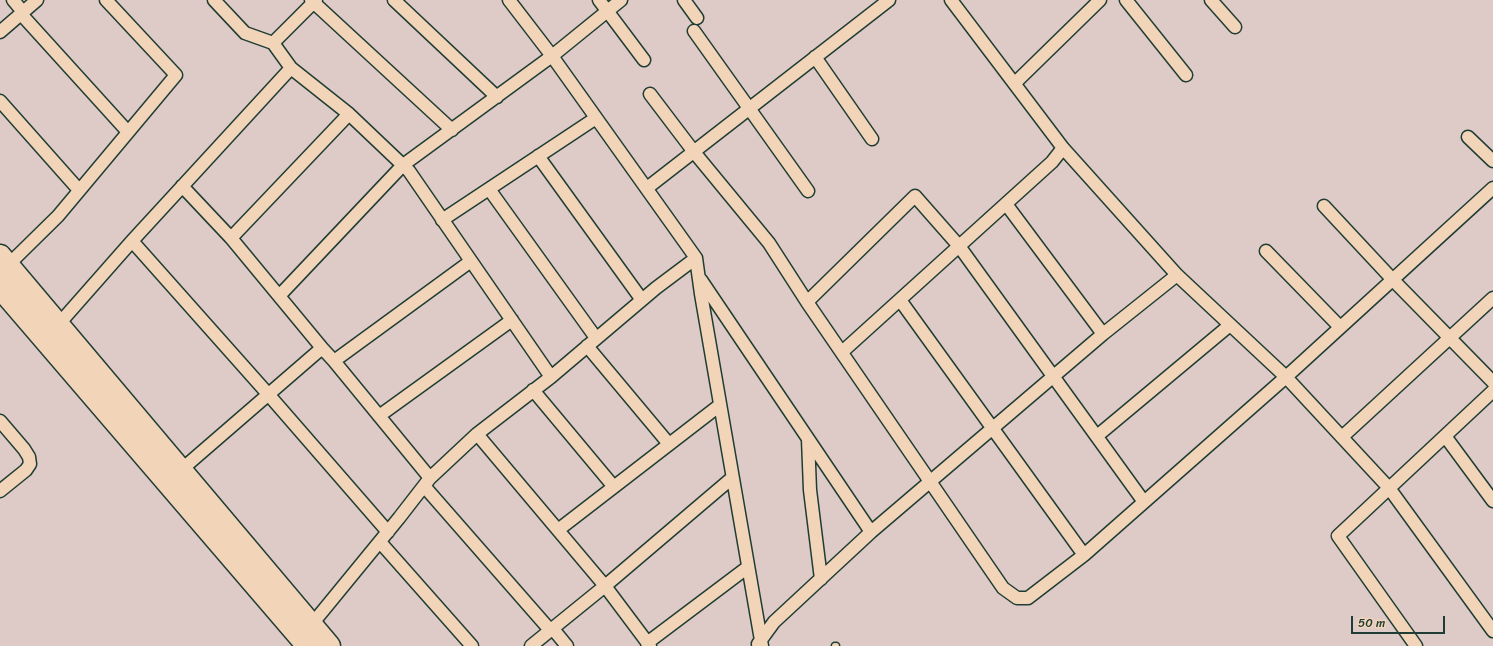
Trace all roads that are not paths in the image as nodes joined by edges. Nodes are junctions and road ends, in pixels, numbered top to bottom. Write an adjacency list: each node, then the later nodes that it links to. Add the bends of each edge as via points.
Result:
1 (13, 0): 17 (street)
2 (37, 0): 17 (street)
3 (106, 0): 36 (street, via 176,75)
4 (214, 0): 22 (street, via 245,33)
5 (394, 0): 30 (street)
6 (509, 0): 23 (street)
7 (599, 0): 16 (street)
8 (621, 0): 16 (street)
9 (684, 0): 18 (street)
10 (888, 0): 24 (street)
11 (951, 0): 28 (street)
12 (1100, 0): 28 (street)
13 (1126, 0): 27 (street)
14 (1211, 0): 19 (street)
15 (314, 1): 22 (street); 35 (street)
16 (608, 11): 23 (street); 25 (street)
17 (22, 13): 21 (street); 36 (street)
18 (697, 18)
19 (1234, 26)
20 (694, 31): 32 (street)
21 (0, 32)
22 (273, 43): 26 (street)
23 (552, 56): 30 (street); 34 (street)
24 (816, 57): 32 (street); 38 (street)
25 (644, 60)
26 (291, 68): 33 (street); 44 (street)
27 (1186, 75)
28 (1016, 83): 39 (street)
29 (650, 94): 40 (street)
30 (497, 97): 35 (street)
31 (0, 101): 48 (street)
32 (749, 109): 40 (street); 49 (street)
33 (349, 114): 43 (street); 53 (street)
34 (596, 118): 41 (street); 45 (street)
35 (452, 130): 43 (street)
36 (128, 132): 48 (street)
37 (1468, 137): 42 (street)
38 (872, 139)
39 (1063, 148): 50 (street, via 1052,162); 60 (street)
40 (694, 152): 45 (street); 68 (street, via 769,243)
41 (538, 156): 47 (street); 66 (street)
42 (1493, 161)
43 (403, 165): 52 (street); 64 (street)
44 (182, 186): 53 (street); 54 (street)
45 (646, 188): 57 (street)
46 (1493, 188): 62 (street)
47 (489, 189): 52 (street); 75 (street)
48 (79, 190): 59 (street, via 58,216)
49 (808, 191)
50 (1006, 204): 55 (street); 73 (street)
51 (1324, 206): 62 (street)
52 (442, 220): 58 (street)
53 (231, 238): 64 (street)
54 (132, 241): 71 (street); 85 (street)
55 (959, 246): 67 (street); 68 (street, via 915,196); 80 (street)
56 (1266, 250): 72 (street)
57 (696, 258): 61 (street); 66 (street)
58 (471, 261): 69 (street); 78 (street)
59 (3, 265): 71 (highway)
60 (1177, 275): 70 (street); 73 (street)
61 (699, 278): 86 (street); 94 (street)
62 (1392, 280): 72 (street); 74 (street)
63 (0, 287): 115 (highway)
64 (280, 295): 76 (street)
65 (1493, 298): 74 (street)
66 (642, 300): 75 (street)
67 (900, 300): 77 (street); 89 (street)
68 (807, 302): 77 (street)
69 (512, 320): 79 (street); 87 (street)
70 (1230, 325): 81 (street); 91 (street)
71 (58, 326): 96 (highway)
72 (1340, 327): 81 (street)
73 (1104, 334): 80 (street)
74 (1450, 338): 82 (street); 93 (street)
75 (592, 342): 79 (street); 95 (street)
76 (322, 348): 78 (street); 85 (street)
77 (842, 352): 98 (street)
78 (334, 362): 87 (street)
79 (551, 376): 83 (street)
80 (1053, 377): 89 (street); 91 (street)
81 (1286, 377): 93 (street); 104 (street)
82 (1493, 382)
83 (533, 390): 90 (street); 100 (street)
84 (1493, 391): 92 (street)
85 (268, 394): 96 (street); 106 (street)
86 (720, 405): 95 (street); 97 (street)
87 (379, 416): 99 (street)
88 (0, 421): 102 (street, via 24,449 30,464)
89 (993, 428): 98 (street); 109 (street)
90 (477, 434): 99 (street); 105 (street)
91 (1097, 436): 104 (street)
92 (1445, 436): 101 (street); 103 (street)
93 (1342, 437): 101 (street)
94 (808, 439): 107 (street); 111 (street, via 810,490)
95 (669, 444): 100 (street)
96 (180, 470): 115 (highway)
97 (732, 478): 110 (street); 112 (street)
98 (931, 481): 107 (street); 109 (street, via 1003,588 1017,598 1028,598)
99 (427, 482): 106 (street); 113 (street)
100 (614, 486): 105 (street)
101 (1389, 488): 114 (street); 122 (street, via 1338,536)
102 (0, 491)
103 (1493, 500)
104 (1144, 502): 109 (street)
105 (558, 530): 112 (street)
106 (388, 532): 108 (street)
107 (871, 532): 111 (street)
108 (380, 542): 115 (street); 119 (street)
109 (1084, 555)
110 (748, 567): 116 (street); 117 (street)
111 (821, 579): 117 (street, via 774,622)
112 (605, 586): 113 (street); 116 (street)
113 (552, 629): 120 (street); 121 (street)
114 (1493, 631)
115 (307, 636): 118 (highway)
116 (649, 644)
117 (759, 644)
118 (329, 646)
119 (472, 646)
120 (531, 646)
121 (567, 646)
122 (1416, 646)

